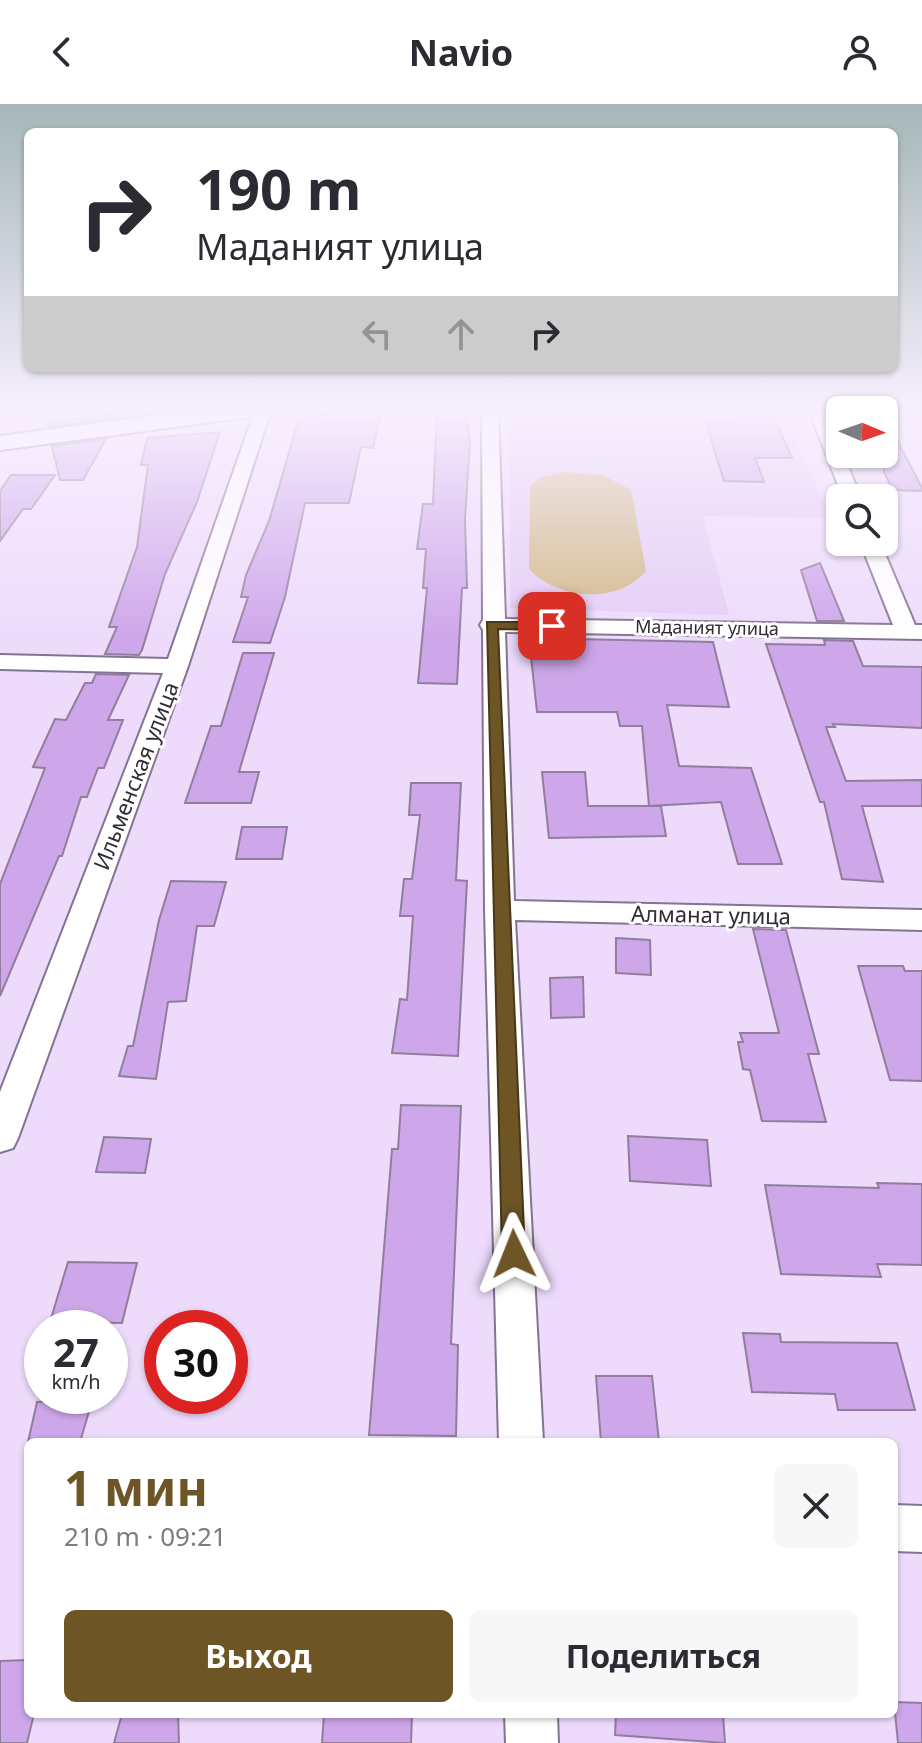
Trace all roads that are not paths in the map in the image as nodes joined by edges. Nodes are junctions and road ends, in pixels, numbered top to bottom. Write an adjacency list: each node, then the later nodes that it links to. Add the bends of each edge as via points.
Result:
1 (237, 486): 7 (street, Ильменская улица)
2 (490, 486): 4 (street)
3 (877, 556): 5 (street)
4 (491, 625): 5 (street, Маданият улица); 8 (street)
5 (914, 632)
6 (0, 662): 7 (street)
7 (177, 666): 10 (street, Ильменская улица)
8 (500, 910): 9 (street, Алманат улица); 11 (street)
9 (922, 920)
10 (0, 1138)
11 (521, 1438)
12 (898, 1528): 13 (street)
13 (922, 1529)
14 (531, 1718): 15 (street)
15 (532, 1743)

